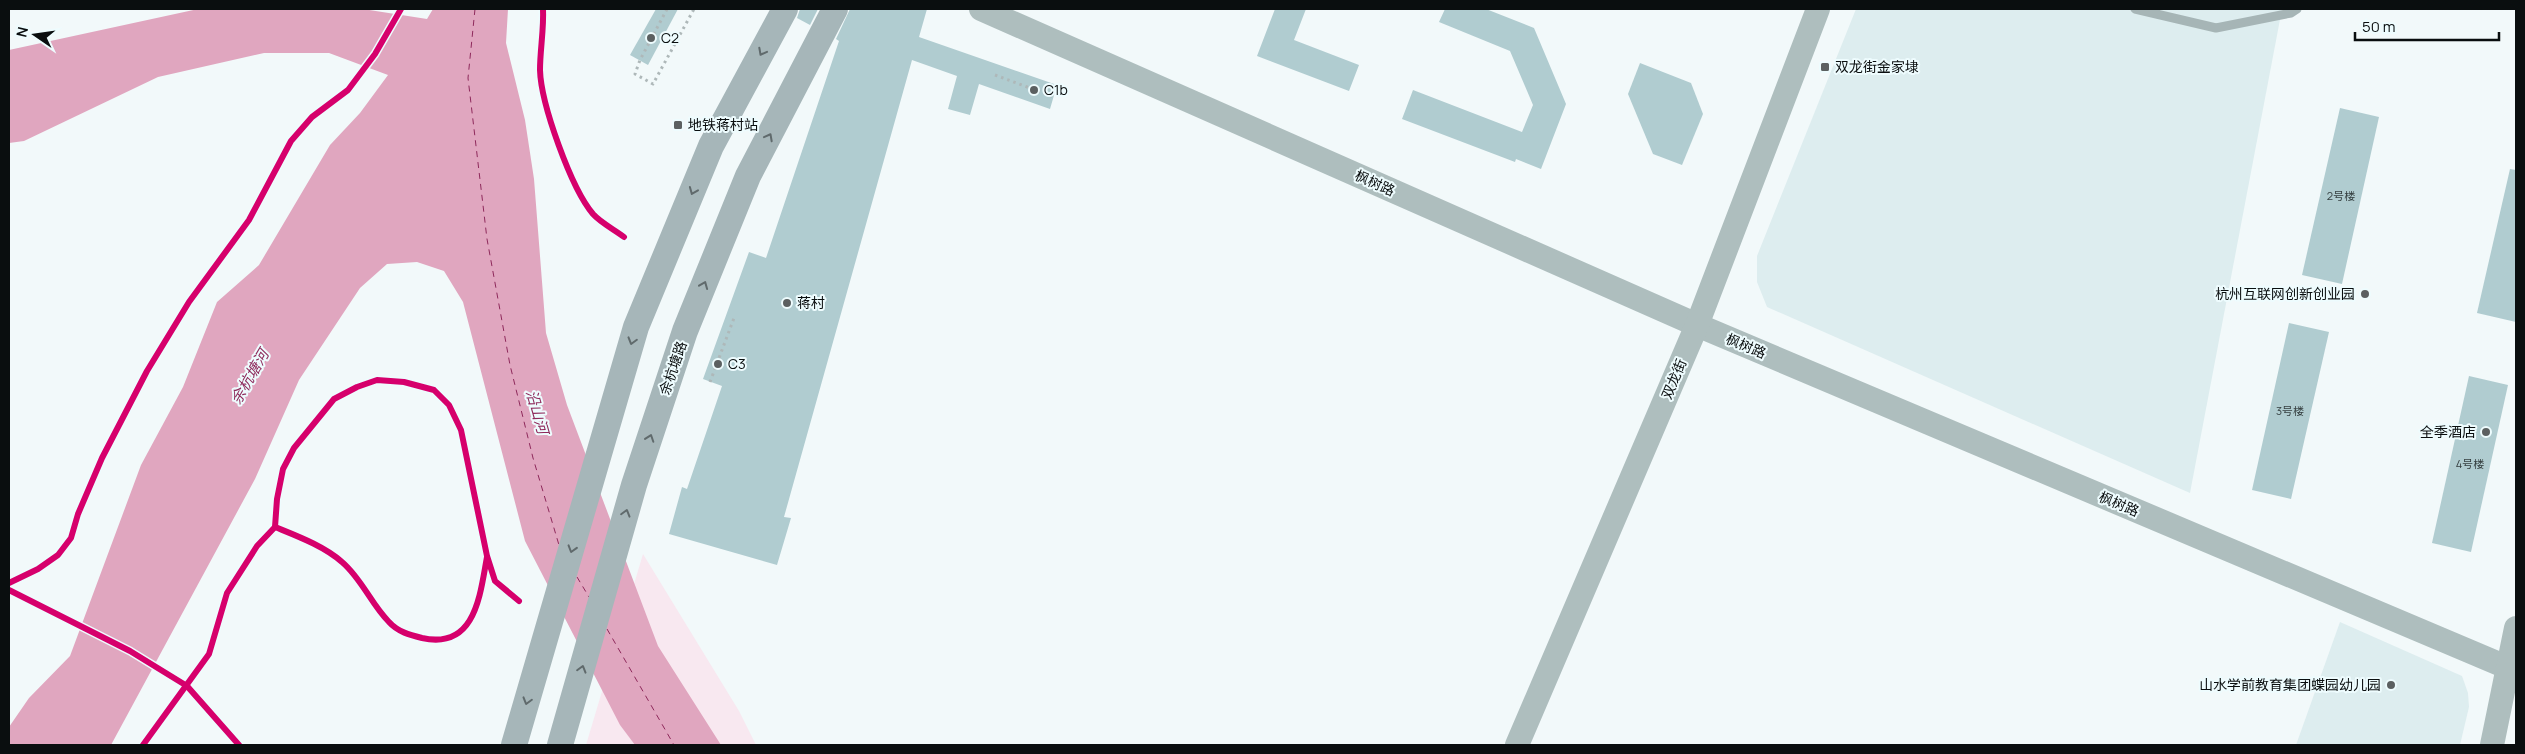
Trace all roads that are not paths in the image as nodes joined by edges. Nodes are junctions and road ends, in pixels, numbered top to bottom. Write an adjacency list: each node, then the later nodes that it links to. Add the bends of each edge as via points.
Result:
1 (784, 9): 10 (main road, one-way to 10, via 711,146 636,328)
2 (835, 9): 11 (main road, 余杭塘路, one-way to 2, via 634,485 686,331 748,176)
3 (981, 9): 7 (street, 枫树路)
4 (1818, 9): 7 (street, 双龙街)
5 (2135, 9): 6 (lane, via 2216,28 2291,13)
6 (2297, 9)
7 (1697, 325): 9 (street, 枫树路); 12 (street, 双龙街)
8 (2516, 628): 9 (street)
9 (2512, 670): 13 (street)
10 (514, 745)
11 (560, 745)
12 (1518, 745)
13 (2492, 745)

